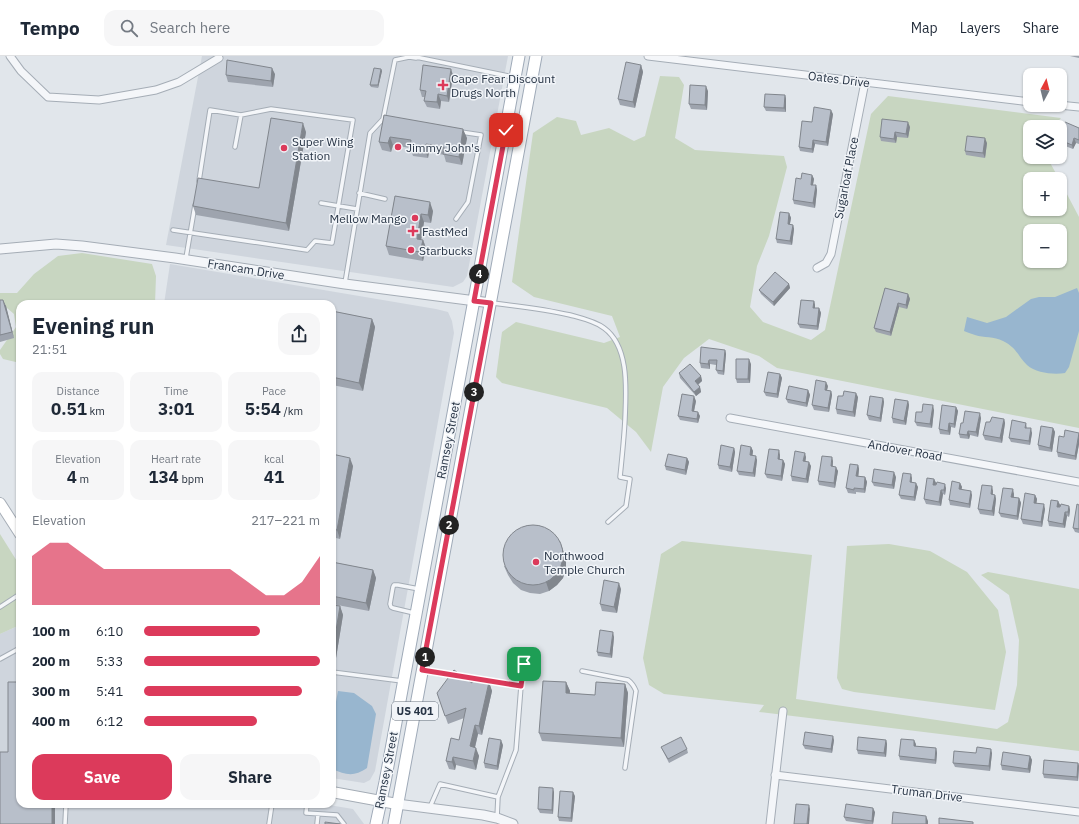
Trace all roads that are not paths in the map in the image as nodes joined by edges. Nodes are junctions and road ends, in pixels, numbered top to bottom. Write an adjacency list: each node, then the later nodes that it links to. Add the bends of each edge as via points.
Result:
1 (10, 56): 6 (street, via 21,71 48,97 99,100 156,90 179,82)
2 (519, 56): 7 (main road, Ramsey Street / US 401)
3 (536, 56): 32 (main road, Ramsey Street / US 401)
4 (648, 56): 8 (street, Oates Drive)
5 (416, 57): 7 (lane); 13 (lane, via 394,60)
6 (219, 58)
7 (515, 78): 31 (main road, Ramsey Street / US 401)
8 (865, 82): 9 (street, Oates Drive); 29 (street, Sugarloaf Place, via 831,254 826,263)
9 (1023, 101)
10 (1067, 106): 11 (street)
11 (1079, 107)
12 (240, 114): 16 (lane); 17 (lane, via 210,110); 22 (lane, via 271,109 353,120)
13 (383, 119): 14 (lane); 18 (lane, via 370,133)
14 (390, 120)
15 (458, 132): 24 (lane, via 481,135 468,202)
16 (235, 147)
17 (198, 187)
18 (359, 194): 19 (lane); 23 (lane)
19 (385, 199)
20 (195, 202): 26 (lane)
21 (321, 203): 22 (lane)
22 (338, 206): 23 (lane); 26 (lane, via 332,243 315,240 307,250)
23 (357, 209): 30 (lane)
24 (456, 219)
25 (173, 230): 26 (lane)
26 (190, 233): 28 (lane)
27 (0, 250): 28 (street, Francam Drive, via 68,244)
28 (186, 259): 30 (street, Francam Drive)
29 (818, 268)
30 (344, 284): 31 (street, Francam Drive)
31 (474, 301): 32 (street, Francam Drive); 38 (main road, Ramsey Street / US 401)
32 (491, 303): 36 (lane, via 548,310 576,317 604,328 615,340 626,379 620,477 630,479 626,506); 45 (main road, Ramsey Street / US 401)
33 (730, 418): 34 (street, Andover Road)
34 (1079, 482)
35 (0, 503): 37 (main road)
36 (608, 522)
37 (16, 528)
38 (420, 589): 41 (main road, Ramsey Street / US 401); 41 (lane, via 394,585 390,604 393,608)
39 (16, 597): 40 (lane)
40 (0, 607)
41 (416, 613): 48 (main road, Ramsey Street / US 401)
42 (16, 650): 43 (lane)
43 (0, 659)
44 (524, 664): 49 (lane)
45 (422, 670): 49 (lane); 56 (main road, Ramsey Street / US 401)
46 (582, 671): 51 (lane, via 628,680 635,688)
47 (336, 673): 48 (lane)
48 (403, 681): 55 (main road, Ramsey Street / US 401)
49 (521, 686): 54 (lane, via 516,750)
50 (783, 711): 52 (street)
51 (625, 768)
52 (775, 775): 61 (street, Truman Drive); 71 (street)
53 (336, 793): 55 (main road)
54 (498, 797): 60 (lane, via 440,784); 63 (lane)
55 (380, 801): 56 (main road); 68 (main road, Ramsey Street / US 401)
56 (397, 804): 60 (street); 69 (main road, Ramsey Street / US 401)
57 (66, 808): 64 (lane)
58 (271, 808): 65 (lane)
59 (307, 808): 62 (lane, via 306,813)
60 (429, 808): 63 (street)
61 (1079, 812)
62 (318, 814): 66 (lane); 67 (lane, via 337,815)
63 (497, 818): 70 (street)
64 (65, 824)
65 (269, 824)
66 (317, 824)
67 (344, 824)
68 (376, 824)
69 (394, 824)
70 (513, 824)
71 (770, 824)

